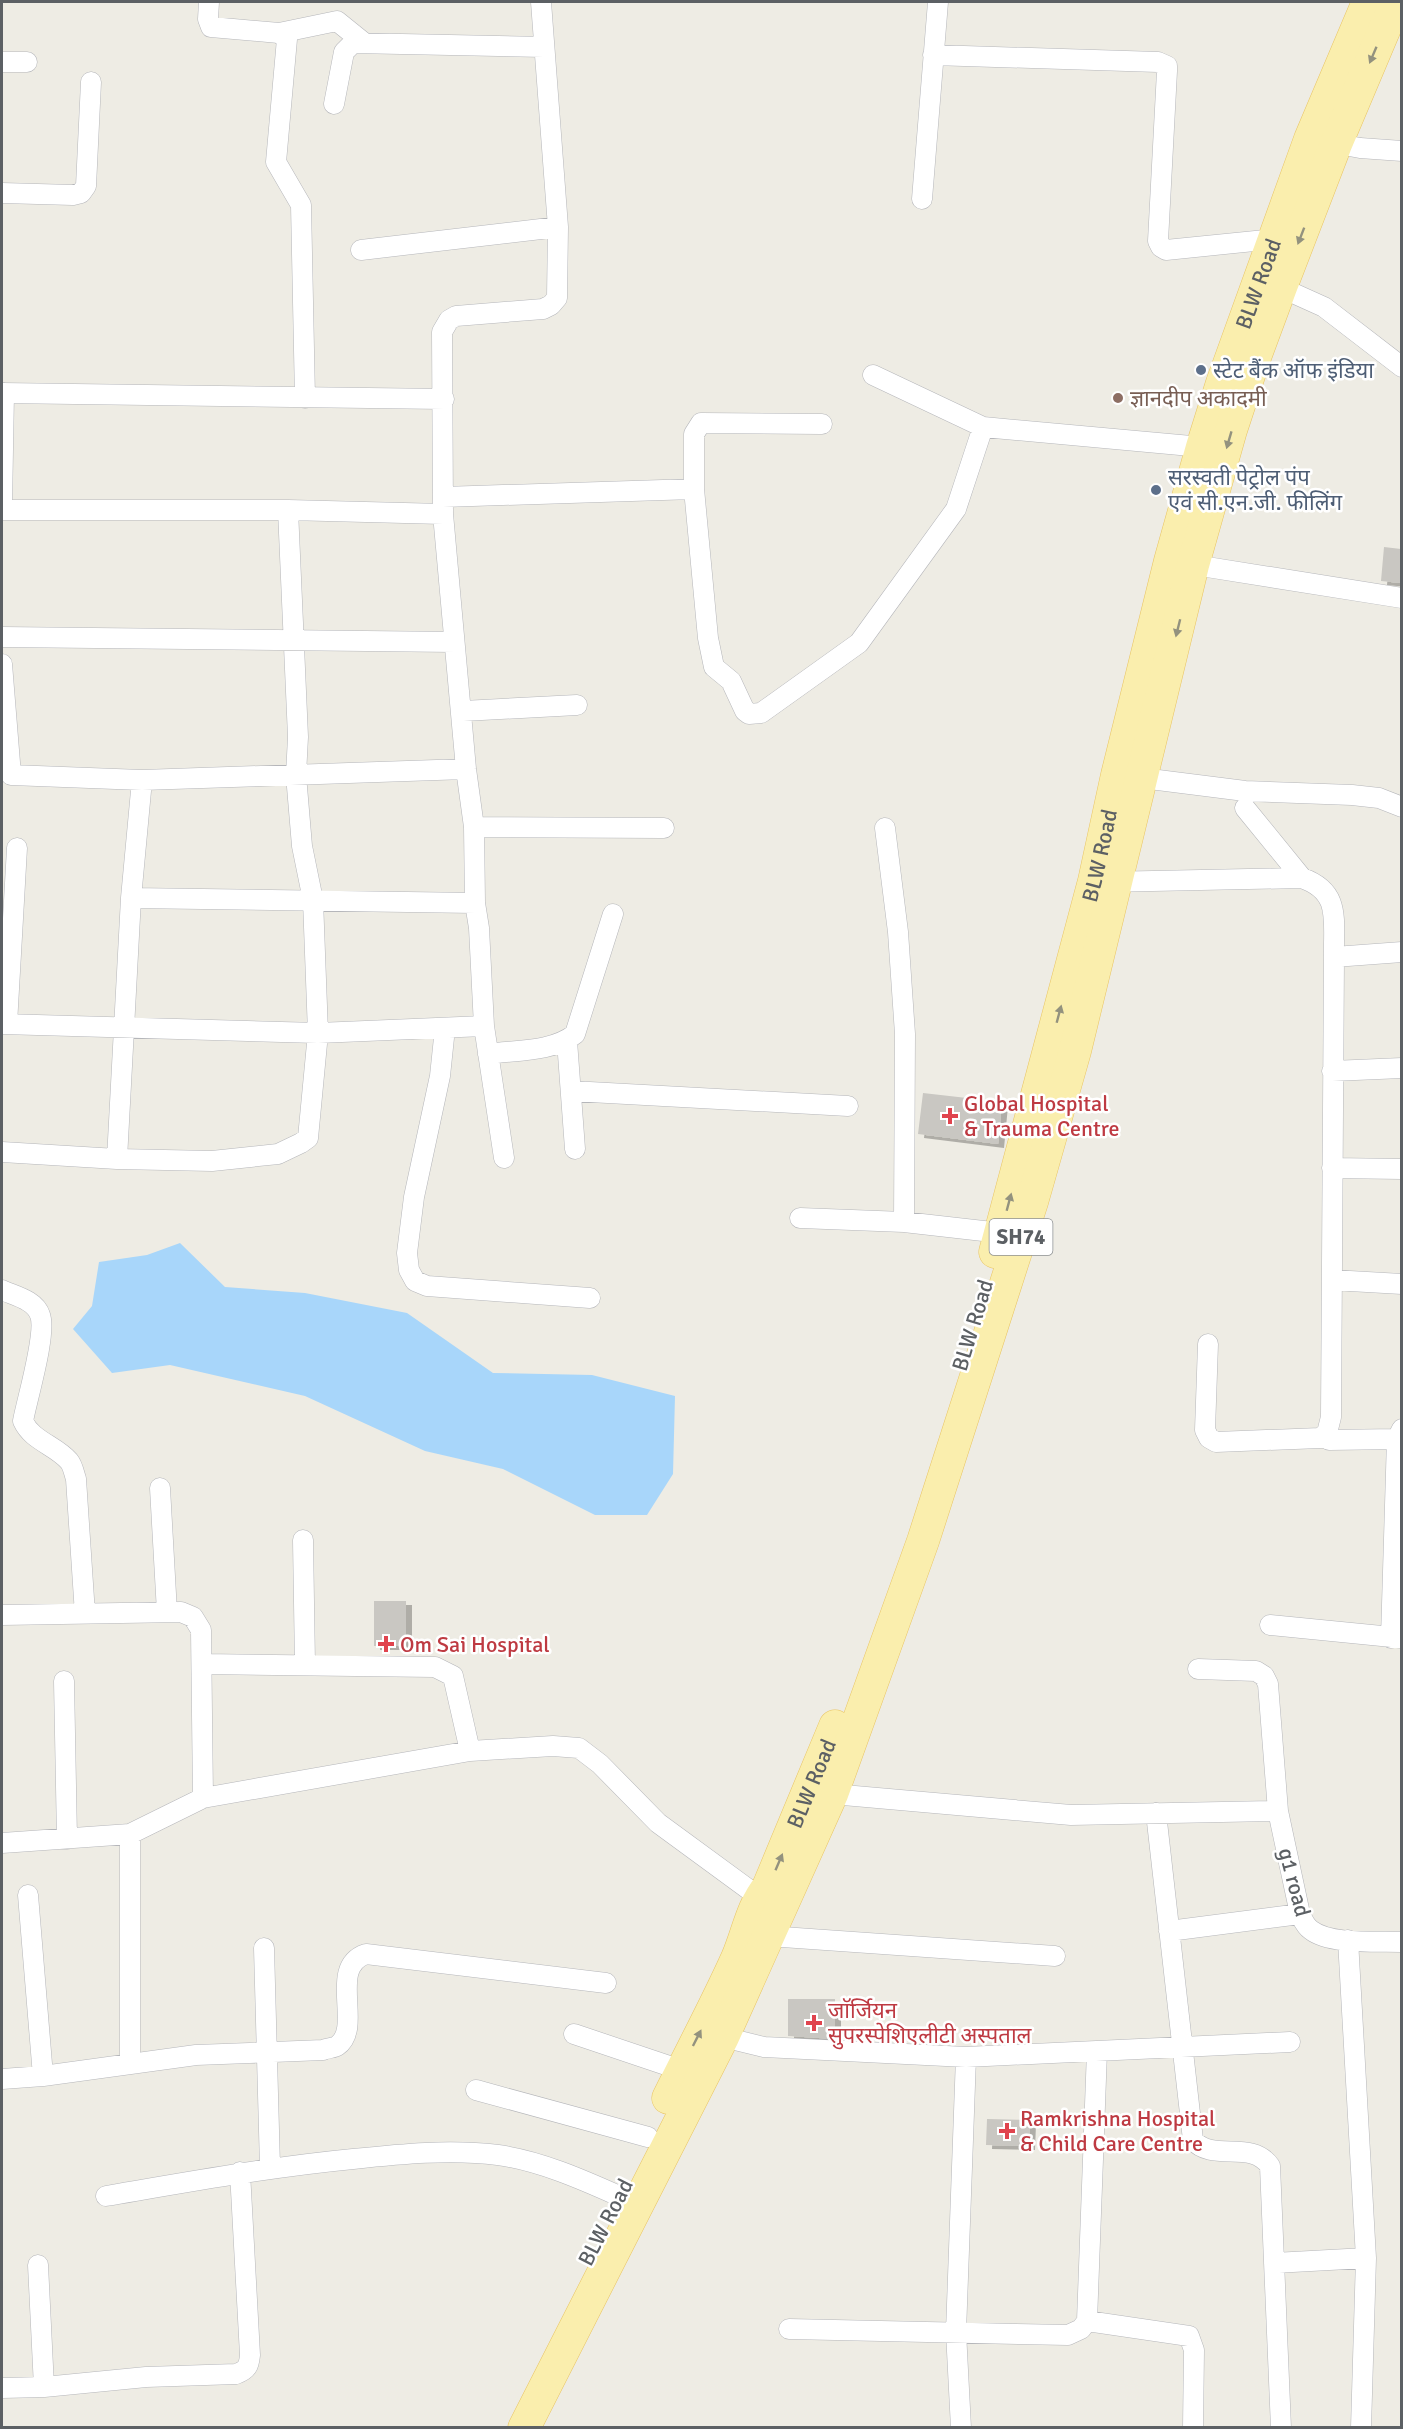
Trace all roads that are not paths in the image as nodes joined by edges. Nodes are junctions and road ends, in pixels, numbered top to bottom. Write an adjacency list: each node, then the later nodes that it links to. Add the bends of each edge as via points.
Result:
1 (204, 2): 6 (street, via 212,27)
2 (541, 2): 8 (street)
3 (938, 2): 9 (street)
4 (1368, 2): 14 (main road, BLW Road / SH74)
5 (1396, 2): 14 (main road, SH74, one-way to 14)
6 (279, 33): 7 (street, via 338,21); 25 (street, via 287,39 276,162 301,206)
7 (363, 42): 8 (street); 13 (street, via 353,43 344,52)
8 (544, 47): 18 (street)
9 (933, 55): 17 (street); 19 (street, via 1164,64 1167,71 1158,241 1161,247 1166,250)
10 (2, 62): 11 (street)
11 (27, 62)
12 (91, 82): 16 (street, via 86,186 81,193)
13 (334, 104)
14 (1323, 141): 15 (street); 19 (main road, BLW Road / SH74); 21 (main road, SH74, one-way to 21)
15 (1401, 151)
16 (2, 193)
17 (922, 200)
18 (558, 226): 20 (street); 26 (street, via 557,298 551,305 543,309 456,316 444,325)
19 (1274, 239): 21 (main road, BLW Road / SH74)
20 (361, 250)
21 (1270, 283): 22 (street, via 1324,307); 29 (main road, BLW Road / SH74); 34 (main road, SH74, one-way to 34, via 1238,410)
22 (1401, 367)
23 (873, 375): 28 (street)
24 (3, 393): 25 (street); 32 (street)
25 (305, 398): 26 (street)
26 (444, 399): 31 (street)
27 (822, 424): 30 (street, via 701,423 694,434)
28 (983, 427): 29 (street); 30 (street, via 956,509 859,643 761,713 745,711 731,681 714,667)
29 (1202, 447): 34 (main road, BLW Road / SH74)
30 (694, 489): 31 (street)
31 (443, 505): 33 (street); 38 (street)
32 (2, 508): 33 (street)
33 (288, 510): 37 (street)
34 (1182, 563): 35 (street); 45 (main road, SH74, one-way to 45); 54 (main road, BLW Road / SH74, via 1117,775)
35 (1401, 598)
36 (2, 637): 37 (street)
37 (294, 642): 38 (street); 44 (street)
38 (454, 642): 42 (street)
39 (2, 664): 40 (street)
40 (2, 674): 46 (street, via 11,775)
41 (577, 705): 42 (street)
42 (463, 711): 43 (street)
43 (466, 770): 44 (street); 49 (street)
44 (296, 775): 46 (street); 56 (street, via 302,846)
45 (1142, 778): 47 (street, via 1245,791 1379,798); 54 (main road, SH74)
46 (142, 780): 55 (street)
47 (1401, 807)
48 (1245, 808): 53 (street)
49 (474, 826): 50 (street); 57 (street)
50 (664, 828)
51 (885, 828): 79 (street, via 905,1034)
52 (17, 848): 61 (street)
53 (1302, 878): 54 (street); 60 (street, via 1322,887 1332,903)
54 (1105, 882): 80 (main road, BLW Road / SH74, one-way to 54); 101 (main road, SH74, via 1075,1051 1032,1203 923,1541)
55 (131, 898): 56 (street); 63 (street)
56 (313, 900): 57 (street); 65 (street)
57 (475, 903): 62 (street)
58 (613, 914): 66 (street, via 575,1034)
59 (1401, 952): 60 (street)
60 (1334, 957): 69 (street)
61 (4, 1024): 63 (street)
62 (484, 1026): 64 (street); 67 (street)
63 (124, 1028): 65 (street); 75 (street)
64 (445, 1028): 65 (street); 84 (street, via 440,1076 414,1197 407,1253 409,1270 415,1281 427,1286)
65 (318, 1033): 75 (street, via 310,1128 308,1138 301,1143 278,1154 212,1161)
66 (567, 1041): 67 (street); 70 (street)
67 (488, 1054): 74 (street)
68 (1401, 1068): 69 (street)
69 (1332, 1071): 76 (street)
70 (571, 1091): 71 (street); 72 (street)
71 (848, 1106)
72 (575, 1149)
73 (2, 1152): 75 (street)
74 (504, 1158)
75 (117, 1159)
76 (1332, 1168): 77 (street); 81 (street)
77 (1401, 1169)
78 (800, 1218): 79 (street)
79 (904, 1222): 80 (street)
80 (1000, 1233): 101 (main road, BLW Road / SH74, via 920,1494 844,1706)
81 (1332, 1280): 82 (street); 85 (street, via 1331,1417 1327,1433 1320,1438 1216,1442 1209,1438 1205,1430)
82 (1401, 1284)
83 (2, 1290): 91 (street, via 30,1302 40,1314 42,1331 23,1421 27,1432 71,1463 76,1479)
84 (590, 1298)
85 (1208, 1344)
86 (1399, 1434): 87 (street); 94 (street)
87 (1329, 1440)
88 (160, 1488): 90 (street)
89 (303, 1540): 96 (street)
90 (167, 1612): 91 (street); 95 (street, via 193,1617 201,1630)
91 (85, 1614): 92 (street)
92 (2, 1615)
93 (1270, 1624): 94 (street)
94 (1396, 1638)
95 (203, 1664): 96 (street); 100 (street)
96 (305, 1665): 99 (street, via 445,1670 453,1676)
97 (1198, 1669): 102 (street, g1 road, via 1256,1671 1264,1676 1268,1684)
98 (64, 1681): 105 (street)
99 (470, 1751): 100 (street); 108 (street, via 579,1748 658,1822)
100 (203, 1798): 104 (street)
101 (818, 1808): 103 (street, via 1071,1815); 108 (main road, BLW Road / SH74, one-way to 101); 111 (main road, SH74)
102 (1278, 1811): 103 (street); 109 (street, g1 road)
103 (1156, 1813): 110 (street)
104 (130, 1834): 105 (street); 125 (street)
105 (67, 1839): 106 (street)
106 (2, 1843)
107 (28, 1895): 127 (street)
108 (759, 1897): 116 (main road, BLW Road / SH74)
109 (1300, 1914): 110 (street); 112 (street, g1 road, via 1313,1932)
110 (1169, 1931): 121 (street)
111 (768, 1936): 115 (street); 116 (main road, SH74)
112 (1348, 1940): 113 (street, g1 road); 136 (street)
113 (1401, 1942)
114 (264, 1948): 122 (street)
115 (1055, 1956)
116 (740, 1975): 119 (main road, SH74); 126 (main road, BLW Road / SH74, one-way to 116)
117 (606, 1983): 122 (street, via 366,1954 357,1957 349,1968 346,2034 337,2046 323,2050)
118 (574, 2034): 126 (street)
119 (723, 2037): 124 (street, via 764,2047); 132 (main road, SH74)
120 (1290, 2042): 121 (street)
121 (1182, 2046): 123 (street); 137 (street, via 1193,2140 1209,2150 1253,2152 1270,2166)
122 (268, 2050): 125 (street); 131 (street)
123 (1097, 2050): 124 (street); 139 (street)
124 (966, 2057): 141 (street)
125 (130, 2064): 127 (street)
126 (681, 2070): 130 (main road, BLW Road / SH74)
127 (43, 2076): 128 (street)
128 (2, 2079)
129 (476, 2090): 130 (street)
130 (648, 2137): 132 (main road, BLW Road / SH74)
131 (270, 2167): 133 (street); 135 (street, via 460,2151 501,2155 541,2166)
132 (644, 2169): 135 (main road, BLW Road / SH74); 145 (main road, SH74)
133 (240, 2172): 134 (street); 142 (street, via 249,2366 236,2374)
134 (106, 2196)
135 (619, 2196): 144 (main road, BLW Road / SH74)
136 (1366, 2258): 137 (street); 149 (street)
137 (1274, 2263): 148 (street)
138 (38, 2265): 142 (street)
139 (1087, 2321): 141 (street, via 1068,2335); 147 (street, via 1189,2336 1194,2350)
140 (789, 2329): 141 (street)
141 (956, 2332): 146 (street)
142 (44, 2387): 143 (street)
143 (2, 2388)
144 (500, 2427)
145 (524, 2427)
146 (961, 2427)
147 (1193, 2427)
148 (1281, 2427)
149 (1361, 2427)

